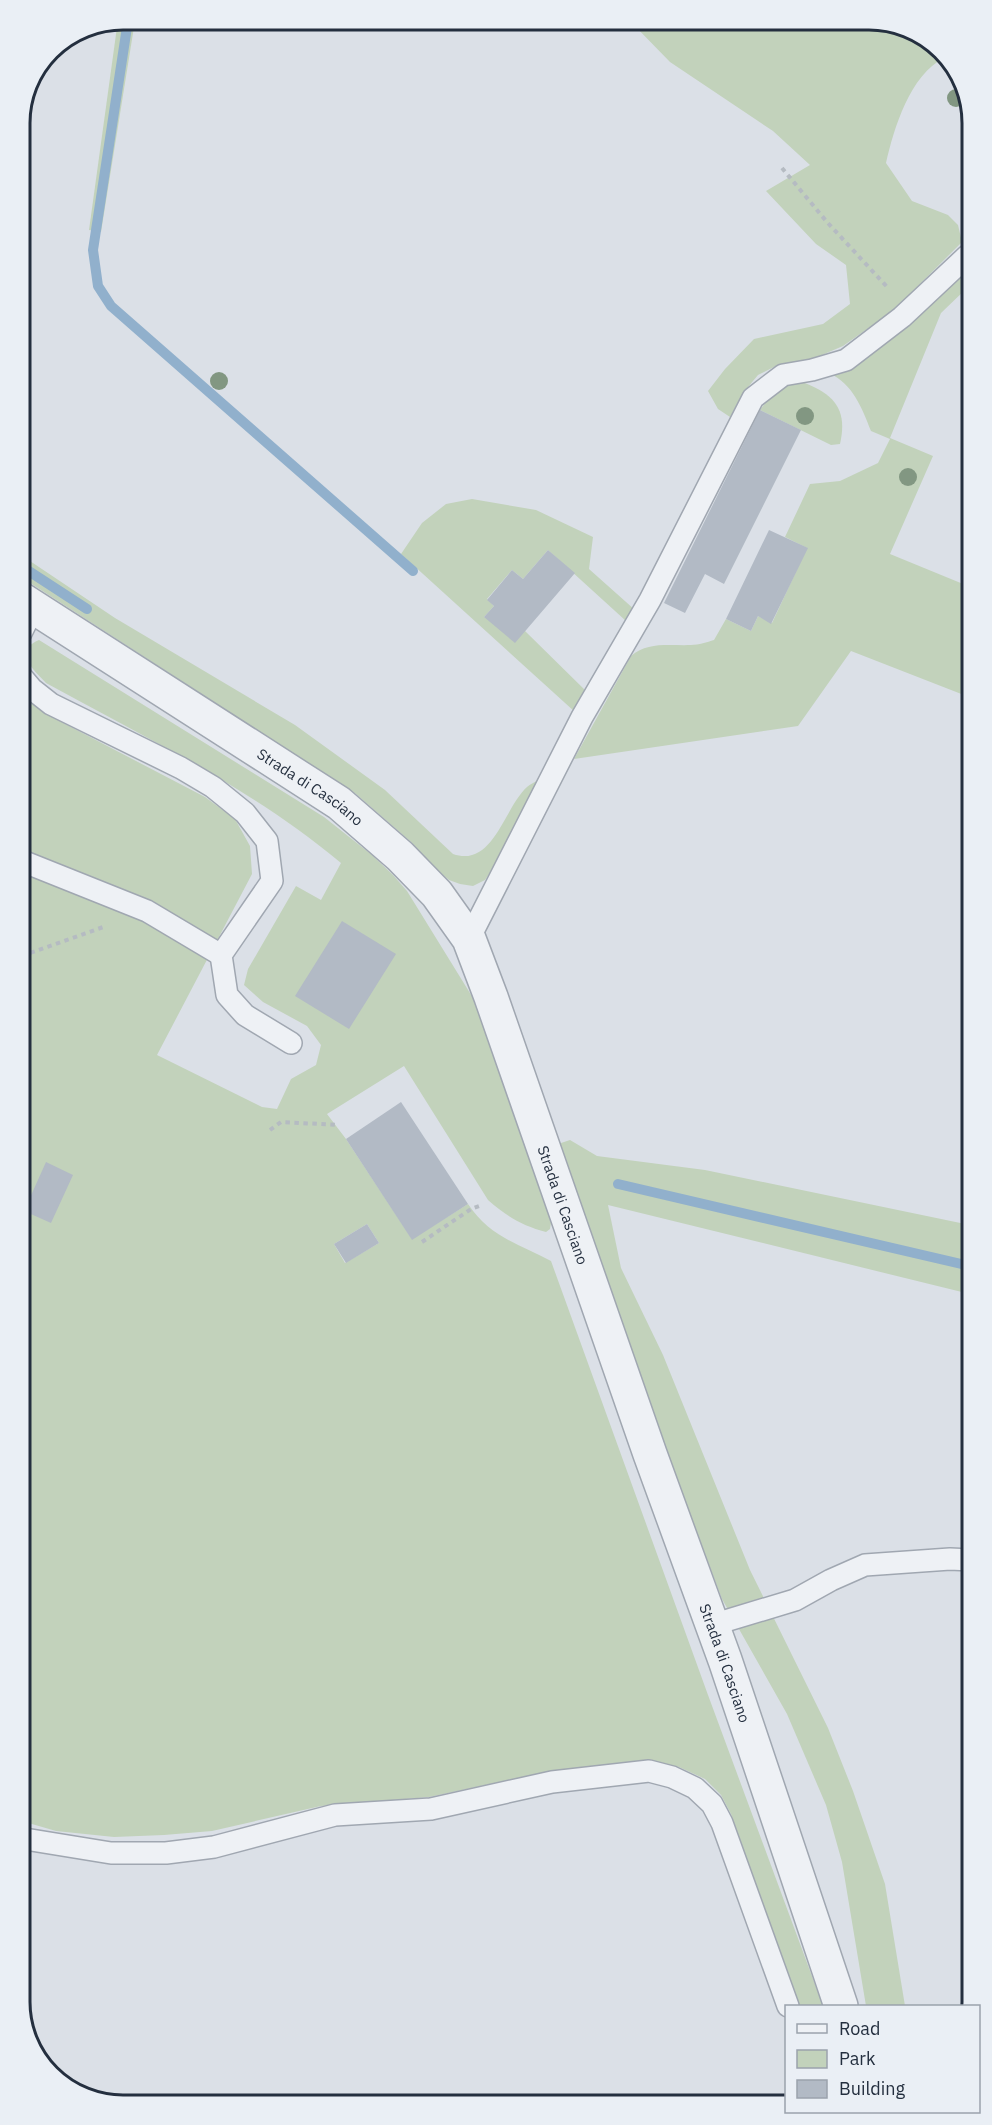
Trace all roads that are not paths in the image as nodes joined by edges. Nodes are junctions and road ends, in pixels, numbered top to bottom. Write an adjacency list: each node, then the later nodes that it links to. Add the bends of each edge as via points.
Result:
1 (962, 261): 5 (lane, via 902,317 846,360 783,375 753,398 650,600 582,717)
2 (30, 616): 5 (street, Strada di Casciano, via 339,803 437,894)
3 (30, 687): 6 (lane, via 51,704 213,787 245,813 267,841 272,881)
4 (30, 864): 6 (lane, via 147,911)
5 (469, 939): 9 (street, Strada di Casciano)
6 (221, 955): 7 (lane, via 227,995 245,1015)
7 (291, 1043)
8 (962, 1560): 9 (lane, via 865,1565 795,1600)
9 (712, 1625): 12 (street, Strada di Casciano)
10 (30, 1840): 11 (lane, via 111,1853 166,1853 214,1847 335,1815 431,1809 552,1782 649,1771 695,1788 712,1804)
11 (787, 2005)
12 (840, 2005)

